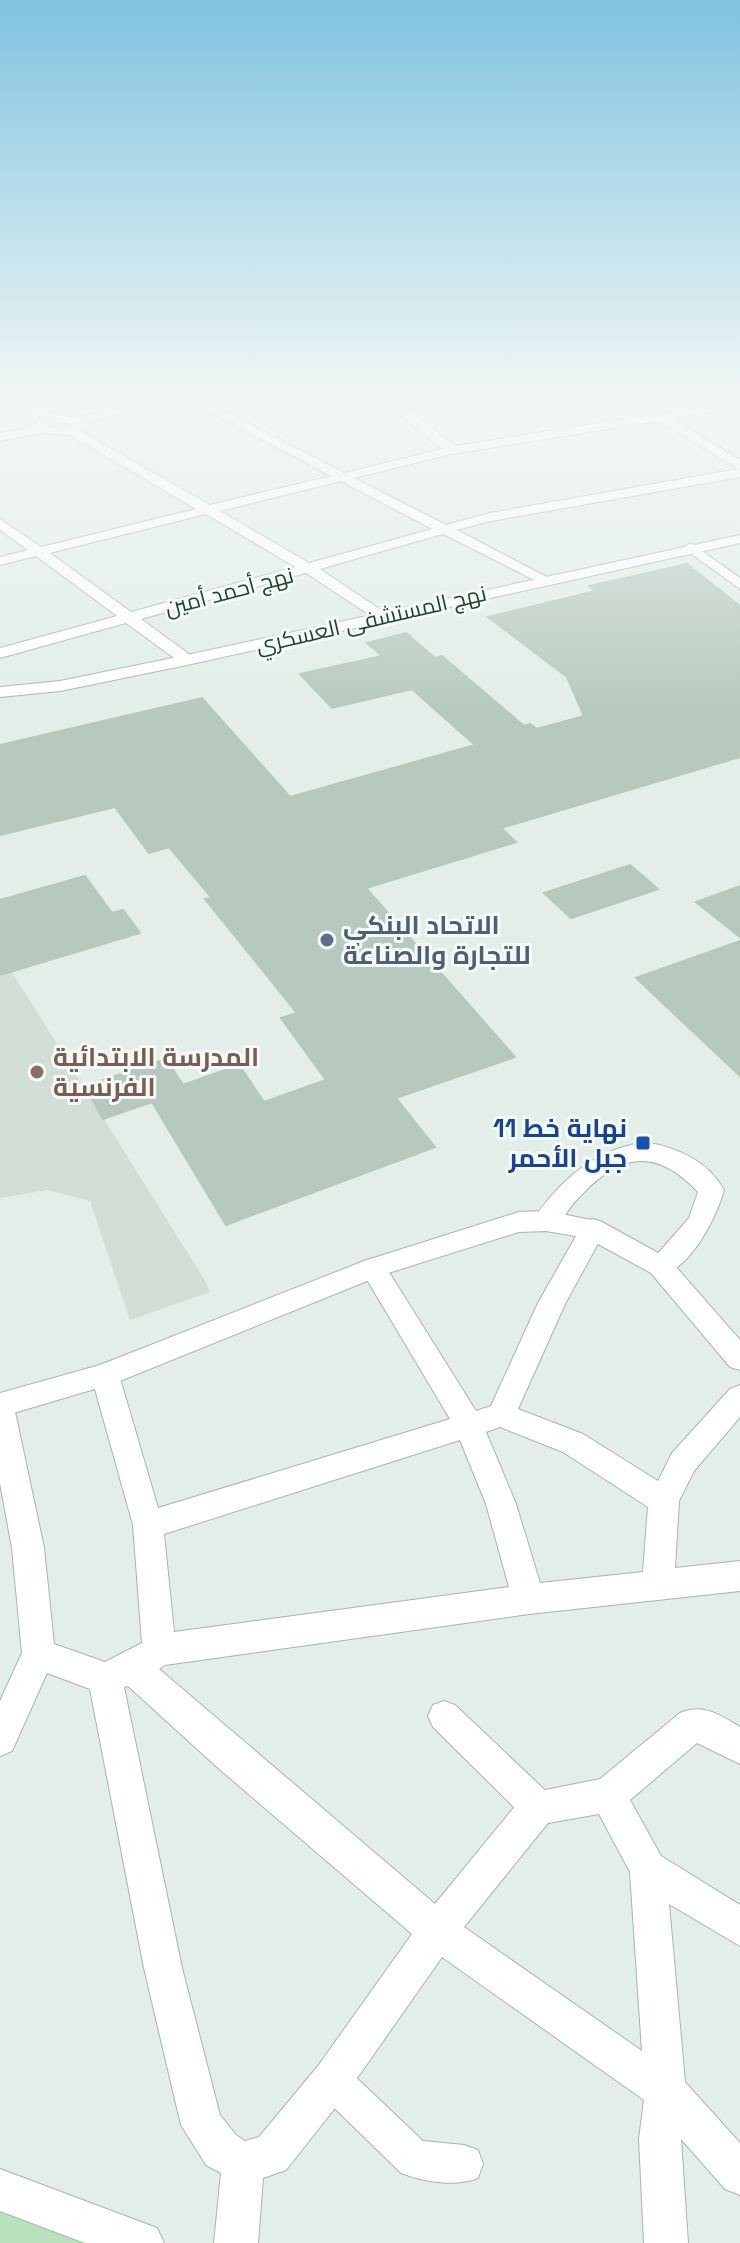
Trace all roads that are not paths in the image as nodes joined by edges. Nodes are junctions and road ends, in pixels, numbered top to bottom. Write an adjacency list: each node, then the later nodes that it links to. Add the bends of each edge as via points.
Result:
1 (197, 504): 5 (street)
2 (233, 504): 5 (street)
3 (396, 504): 7 (street)
4 (557, 504): 7 (street, نهج أحمد أمين)
5 (207, 510): 10 (street); 12 (street)
6 (0, 523): 10 (street)
7 (449, 530): 12 (street, نهج أحمد أمين); 13 (street)
8 (740, 539): 9 (street, نهج المستشفى العسكري)
9 (691, 547): 13 (street, نهج المستشفى العسكري); 14 (street)
10 (41, 551): 11 (street); 16 (street)
11 (0, 561)
12 (310, 569): 15 (street); 16 (street, نهج أحمد أمين)
13 (542, 580): 15 (street, نهج المستشفى العسكري)
14 (740, 585)
15 (382, 617): 18 (street, نهج المستشفى العسكري)
16 (127, 618): 17 (street, نهج أحمد أمين); 18 (street)
17 (0, 653)
18 (187, 660): 19 (street, نهج المستشفى العسكري, via 60,686)
19 (0, 692)
20 (546, 1221): 21 (street); 22 (street, via 565,1191 587,1171 620,1153 666,1153 693,1167 711,1190 697,1230); 23 (street, via 519,1222)
21 (593, 1229): 22 (street); 28 (street)
22 (660, 1266): 24 (street)
23 (373, 1268): 25 (street); 29 (street)
24 (740, 1359)
25 (105, 1375): 27 (street); 31 (street)
26 (740, 1397): 30 (street, via 683,1462)
27 (0, 1406): 35 (street, via 28,1548)
28 (501, 1415): 29 (street); 30 (street, via 573,1443)
29 (469, 1425): 31 (street); 34 (street, via 501,1504)
30 (664, 1501): 33 (street)
31 (148, 1525): 36 (street)
32 (740, 1576): 33 (street)
33 (658, 1584): 34 (street)
34 (529, 1599): 36 (street)
35 (39, 1654): 36 (street); 38 (street)
36 (132, 1665): 44 (street, via 229,1755); 47 (street, via 163,1968 202,2125 221,2150)
37 (444, 1716): 41 (street)
38 (0, 1739)
39 (740, 1747): 40 (street, via 708,1727 692,1725)
40 (608, 1795): 41 (street); 42 (street)
41 (538, 1807): 44 (street)
42 (648, 1869): 43 (street); 46 (street)
43 (740, 1927)
44 (437, 1931): 45 (street); 46 (street)
45 (332, 2080): 47 (street, via 271,2155); 48 (street, via 415,2159)
46 (665, 2091): 49 (street); 53 (street, via 660,2139)
47 (243, 2162): 52 (street)
48 (464, 2164)
49 (740, 2174)
50 (0, 2190): 51 (street)
51 (142, 2243)
52 (236, 2243)
53 (666, 2243)

